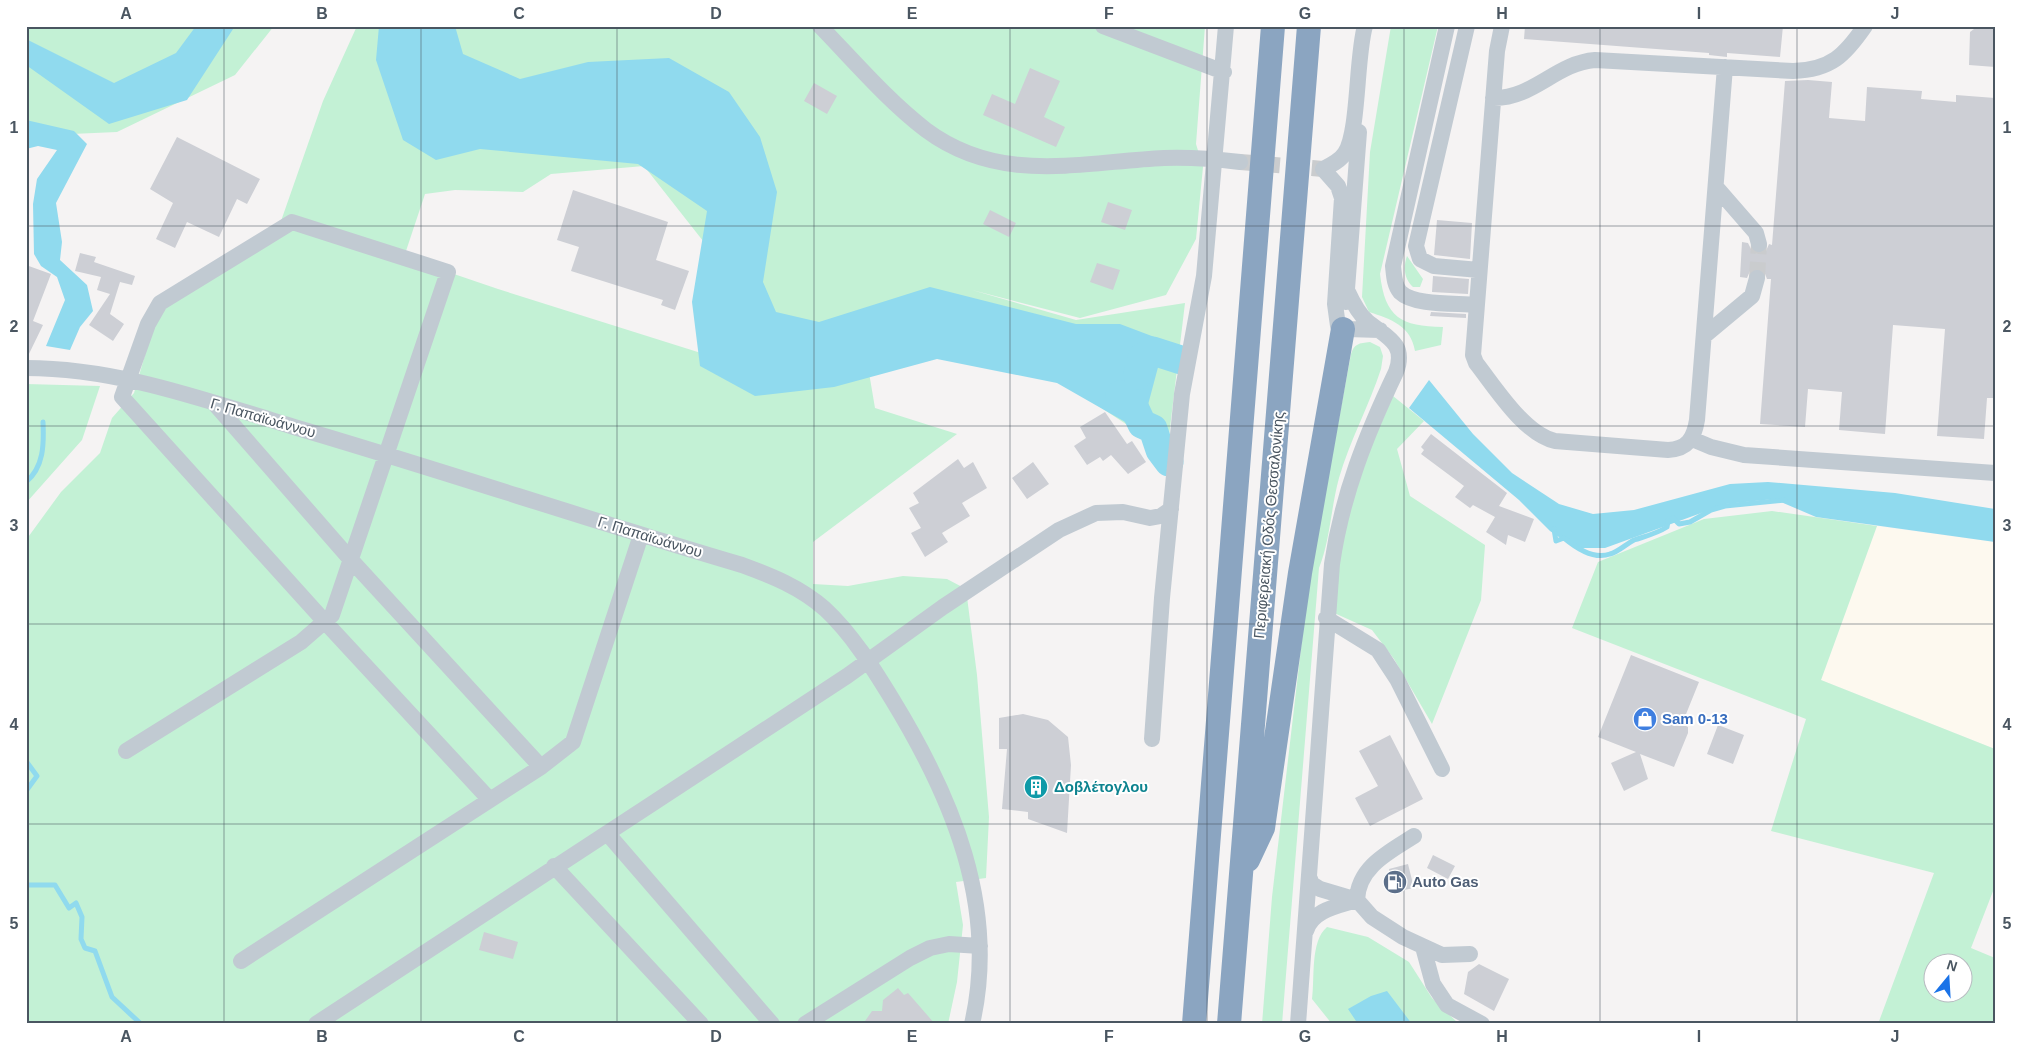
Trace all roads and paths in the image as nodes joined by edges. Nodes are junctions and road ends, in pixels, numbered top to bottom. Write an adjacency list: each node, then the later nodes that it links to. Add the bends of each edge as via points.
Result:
1 (820, 26): 16 (street, via 908,115 949,144 976,155 1030,167 1060,168 1164,158)
2 (1103, 26): 14 (street)
3 (1226, 26): 14 (street)
4 (1262, 26): 12 (highway)
5 (1273, 26): 12 (highway)
6 (1308, 26): 47 (highway, Περιφερειακή Οδός Θεσσαλονίκης)
7 (1366, 26): 22 (street); 24 (street, via 1359,53 1349,143 1341,158 1323,169 1342,195 1335,304 1336,323)
8 (1446, 26): 23 (street, via 1393,266 1396,287 1406,296 1431,302)
9 (1466, 26): 20 (street, via 1416,246 1420,259 1431,265)
10 (1502, 26): 15 (street, via 1497,44)
11 (1865, 26): 13 (street, via 1841,56 1816,68 1793,71)
12 (1271, 52): 60 (highway)
13 (1725, 67): 15 (street, via 1587,60 1562,69 1524,93); 18 (street)
14 (1224, 72): 16 (street)
15 (1493, 98): 20 (street)
16 (1216, 159): 17 (street); 33 (street, via 1204,276 1182,394)
17 (1240, 162)
18 (1716, 187): 19 (street, via 1756,233); 26 (street)
19 (1759, 244)
20 (1479, 270): 23 (street)
21 (1757, 278): 26 (street, via 1755,291 1747,300)
22 (1348, 292): 24 (street); 25 (street, via 1361,315)
23 (1476, 305): 30 (street, via 1474,360 1539,436 1561,442 1662,450 1679,449)
24 (1343, 329): 25 (street); 47 (highway, via 1300,573 1263,828)
25 (1380, 330): 36 (street, via 1398,349 1399,365 1366,437 1345,498 1335,544)
26 (1704, 336): 30 (street, via 1697,420)
27 (26, 368): 28 (street, Γ. Παπαϊωάννου)
28 (130, 379): 29 (street, Γ. Παπαϊωάννου); 31 (street, via 148,324 160,303 292,222 448,272); 37 (street, via 122,397)
29 (214, 403): 31 (street, Γ. Παπαϊωάννου); 35 (street)
30 (1692, 439): 32 (street, via 1744,455)
31 (387, 454): 34 (street, Γ. Παπαϊωάννου); 35 (street)
32 (1995, 473)
33 (1171, 509): 38 (street, via 1150,518 1110,512 1092,514 1073,522); 39 (street)
34 (641, 535): 38 (street, Γ. Παπαϊωάννου, via 742,565 793,586 836,620); 41 (street, via 573,742)
35 (351, 560): 37 (street, via 338,603); 41 (street)
36 (1326, 618): 42 (street, via 1378,650 1397,679); 48 (street)
37 (326, 623): 40 (street, via 301,642); 43 (street)
38 (867, 661): 44 (street); 51 (street, Γ. Παπαϊωάννου, via 920,744 953,816 971,875)
39 (1152, 739)
40 (126, 751)
41 (541, 767): 43 (street)
42 (1442, 770)
43 (490, 800): 54 (street)
44 (607, 833): 46 (street); 57 (street)
45 (1414, 836): 49 (street, via 1367,872 1359,884)
46 (554, 866): 55 (street); 56 (street)
47 (1242, 873): 61 (highway, Περιφερειακή Οδός Θεσσαλονίκης)
48 (1309, 877): 49 (street, via 1312,884 1320,889); 50 (street)
49 (1357, 900): 50 (street, via 1318,914 1309,921); 52 (street, via 1380,924)
50 (1305, 936): 62 (street)
51 (980, 946): 58 (street, via 949,944 930,948); 59 (street, Γ. Παπαϊωάννου, via 979,991)
52 (1423, 947): 53 (street, via 1442,955); 63 (street, via 1433,984 1447,1005)
53 (1470, 954)
54 (241, 961)
55 (316, 1024)
56 (700, 1024)
57 (772, 1024)
58 (804, 1024)
59 (972, 1024)
60 (1194, 1024)
61 (1230, 1024)
62 (1298, 1024)
63 (1482, 1024)

